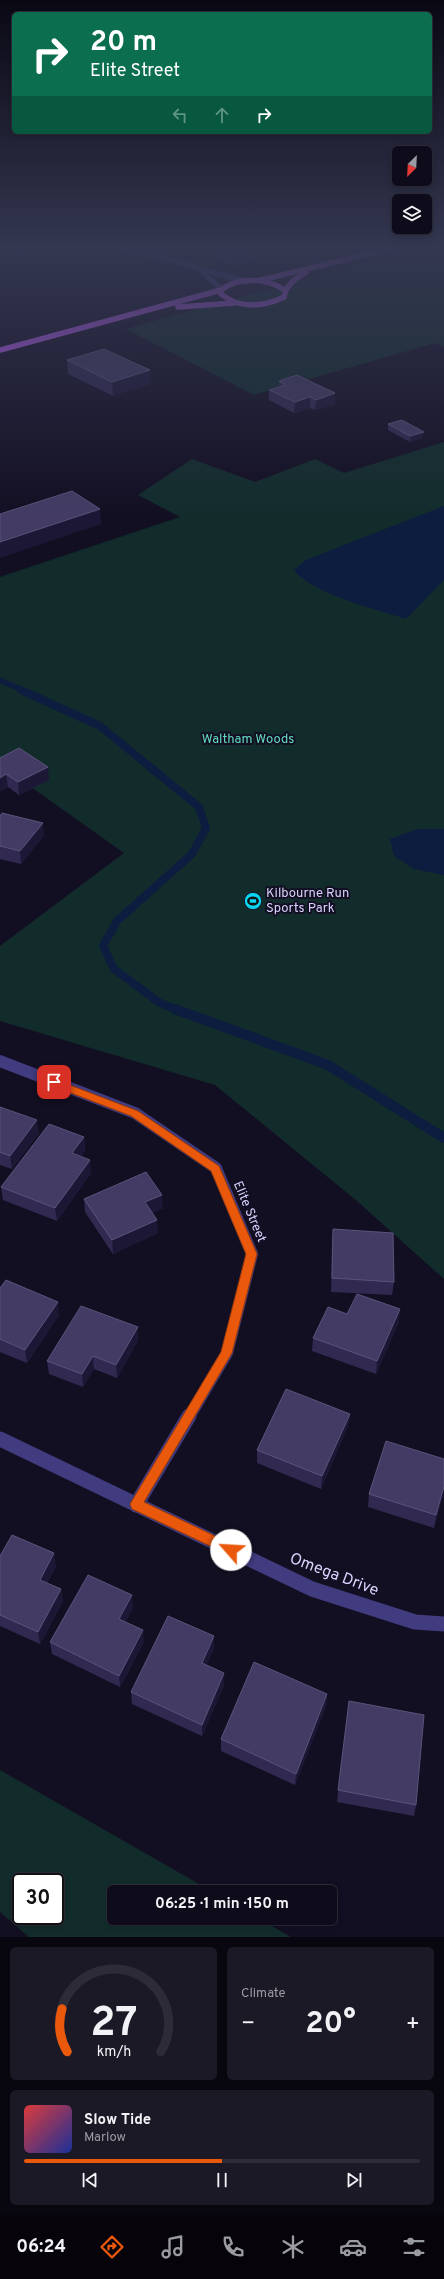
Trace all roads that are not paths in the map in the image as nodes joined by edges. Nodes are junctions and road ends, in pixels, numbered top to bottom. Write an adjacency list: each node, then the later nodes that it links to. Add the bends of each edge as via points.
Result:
1 (52, 336): 2 (main road)
2 (0, 350)
3 (0, 1062): 5 (street, Elite Street, via 135,1113 216,1168 252,1254 227,1353)
4 (0, 1439): 5 (street, Omega Drive)
5 (136, 1504): 6 (street, Omega Drive, via 312,1589 415,1622)
6 (444, 1624)

